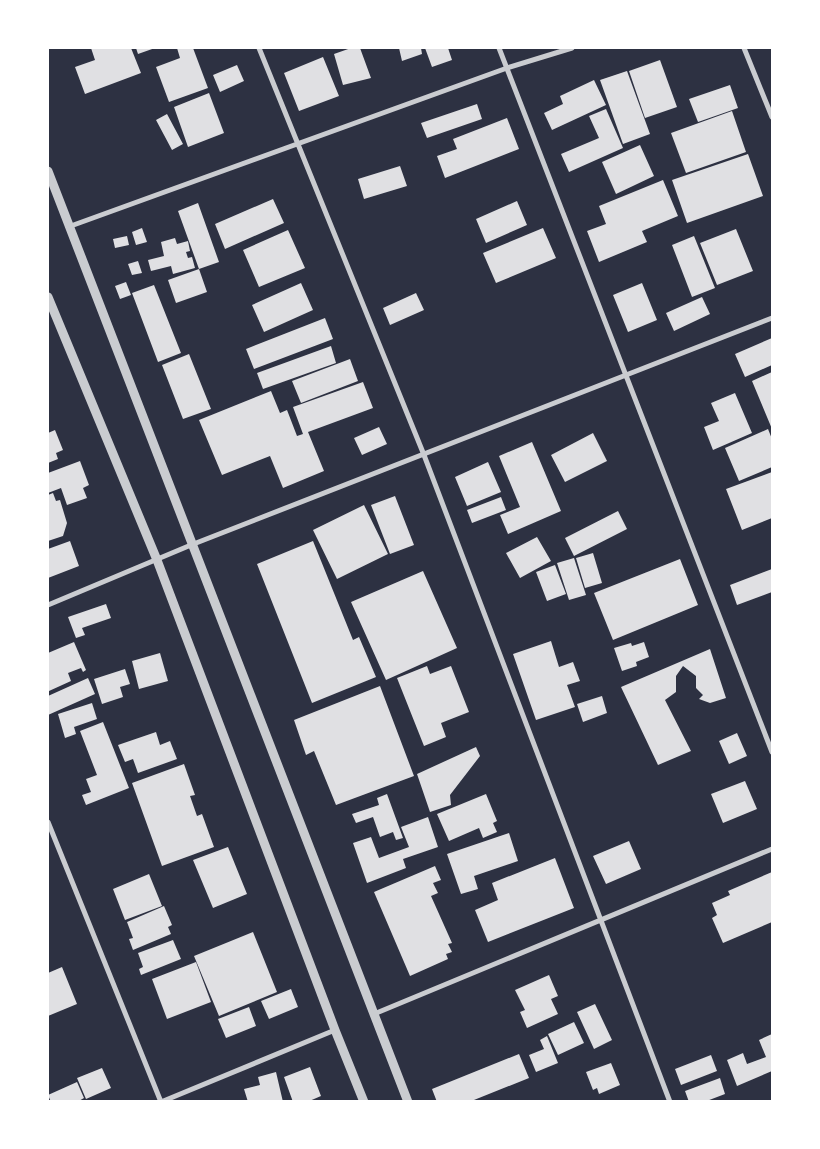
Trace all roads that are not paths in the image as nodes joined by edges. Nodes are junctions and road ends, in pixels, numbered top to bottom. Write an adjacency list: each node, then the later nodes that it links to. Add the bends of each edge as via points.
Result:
1 (259, 48): 7 (street)
2 (499, 48): 5 (street)
3 (572, 48): 5 (street)
4 (744, 48): 6 (street)
5 (507, 68): 7 (street); 12 (street)
6 (772, 117)
7 (297, 143): 9 (street); 13 (street)
8 (48, 171): 9 (street)
9 (68, 227): 14 (street)
10 (48, 297): 15 (street)
11 (772, 318): 12 (street)
12 (626, 375): 13 (street); 17 (street)
13 (424, 455): 14 (street); 20 (street)
14 (191, 545): 15 (street); 21 (street)
15 (156, 560): 16 (street); 22 (street)
16 (48, 605)
17 (772, 752)
18 (48, 822): 23 (street)
19 (772, 850): 20 (street)
20 (600, 921): 21 (street); 26 (street)
21 (374, 1014): 25 (street)
22 (335, 1030): 23 (street); 24 (street)
23 (161, 1101)
24 (364, 1102)
25 (408, 1102)
26 (670, 1102)

